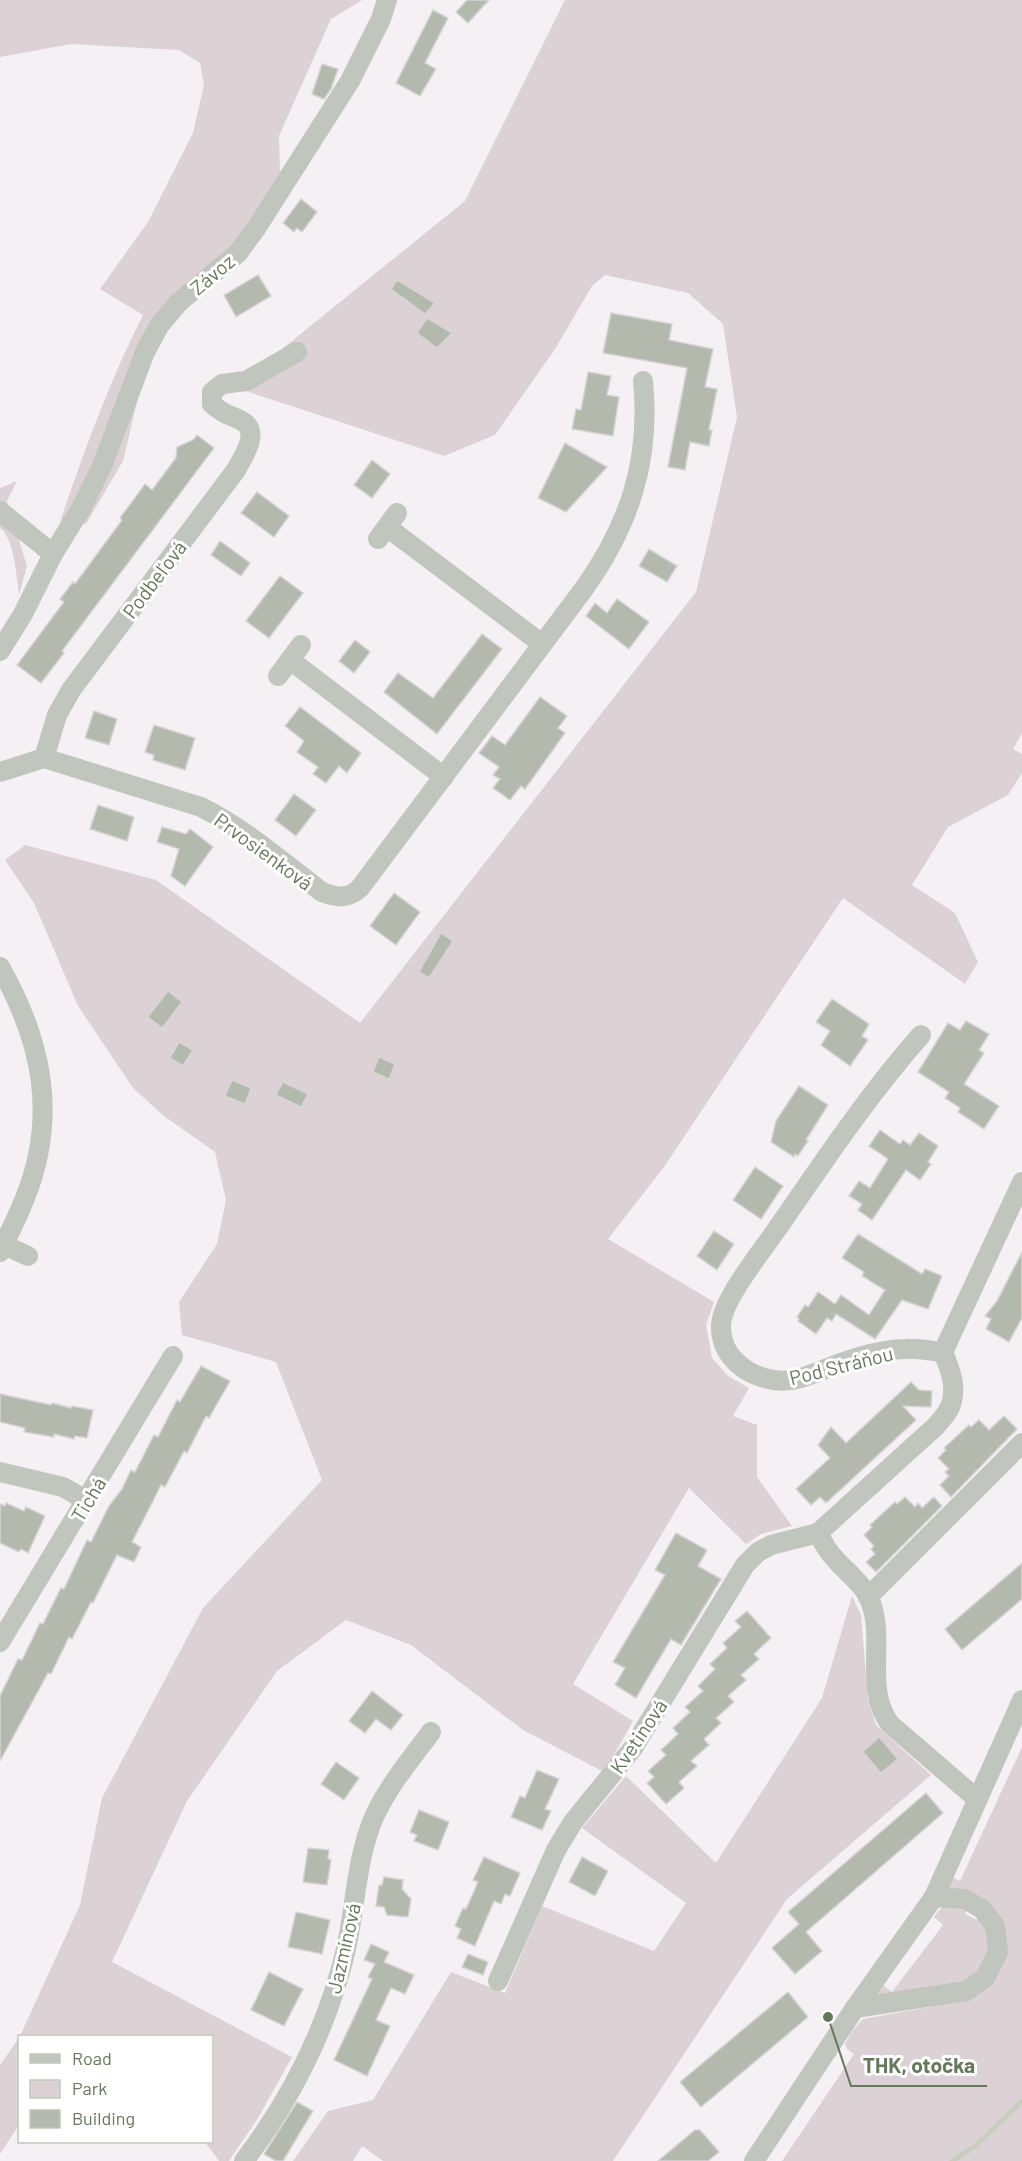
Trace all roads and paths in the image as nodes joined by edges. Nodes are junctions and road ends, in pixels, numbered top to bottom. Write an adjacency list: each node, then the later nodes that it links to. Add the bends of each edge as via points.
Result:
1 (387, 0): 8 (street, Závoz, via 350,81 258,227 238,253 179,302 159,326 145,352 102,466)
2 (297, 352): 5 (street, via 246,381 222,384 212,392 212,404 223,414 246,424)
3 (643, 381): 9 (street, Prvosienková, via 644,436 622,525 598,569)
4 (261, 414): 5 (street, Podbeľová)
5 (250, 440): 12 (street, Podbeľová, via 236,470 62,702)
6 (0, 512): 8 (street)
7 (387, 526): 9 (street)
8 (52, 554): 10 (street, Závoz, via 23,615)
9 (542, 644): 14 (street, Prvosienková)
10 (0, 651)
11 (278, 676): 14 (street, via 296,652)
12 (44, 758): 13 (street); 14 (street, Prvosienková, via 201,807 222,817 322,892 342,897 360,888)
13 (0, 772)
14 (444, 777)
15 (0, 967): 18 (street, via 29,1026 42,1092 37,1161 26,1197)
16 (921, 1035): 20 (street, Pod Stráňou, via 873,1092 821,1165 726,1305 721,1326 724,1346 735,1363 775,1380 798,1380 879,1352 907,1348)
17 (1022, 1182): 20 (street)
18 (2, 1248): 19 (street)
19 (28, 1256)
20 (943, 1352): 25 (street, Kvetinová, via 951,1371 950,1408 936,1426)
21 (173, 1356): 24 (street, Tichá)
22 (1022, 1443): 26 (street)
23 (0, 1472): 24 (street, via 63,1487)
24 (87, 1501): 27 (street, Tichá)
25 (818, 1533): 26 (street, via 829,1552); 32 (street, Kvetinová, via 771,1545 745,1565 633,1748 567,1831)
26 (868, 1597): 30 (street, via 874,1616 881,1712)
27 (0, 1642)
28 (1022, 1701): 30 (street)
29 (431, 1732): 34 (street, Jazmínová, via 375,1815 361,1856 345,1952 327,2012 296,2079)
30 (977, 1799): 31 (street)
31 (934, 1897): 33 (street); 33 (street, via 965,1899 982,1909 995,1926 998,1952 985,1978 966,1991)
32 (498, 1981)
33 (855, 2008): 35 (street)
34 (244, 2161)
35 (754, 2161)

